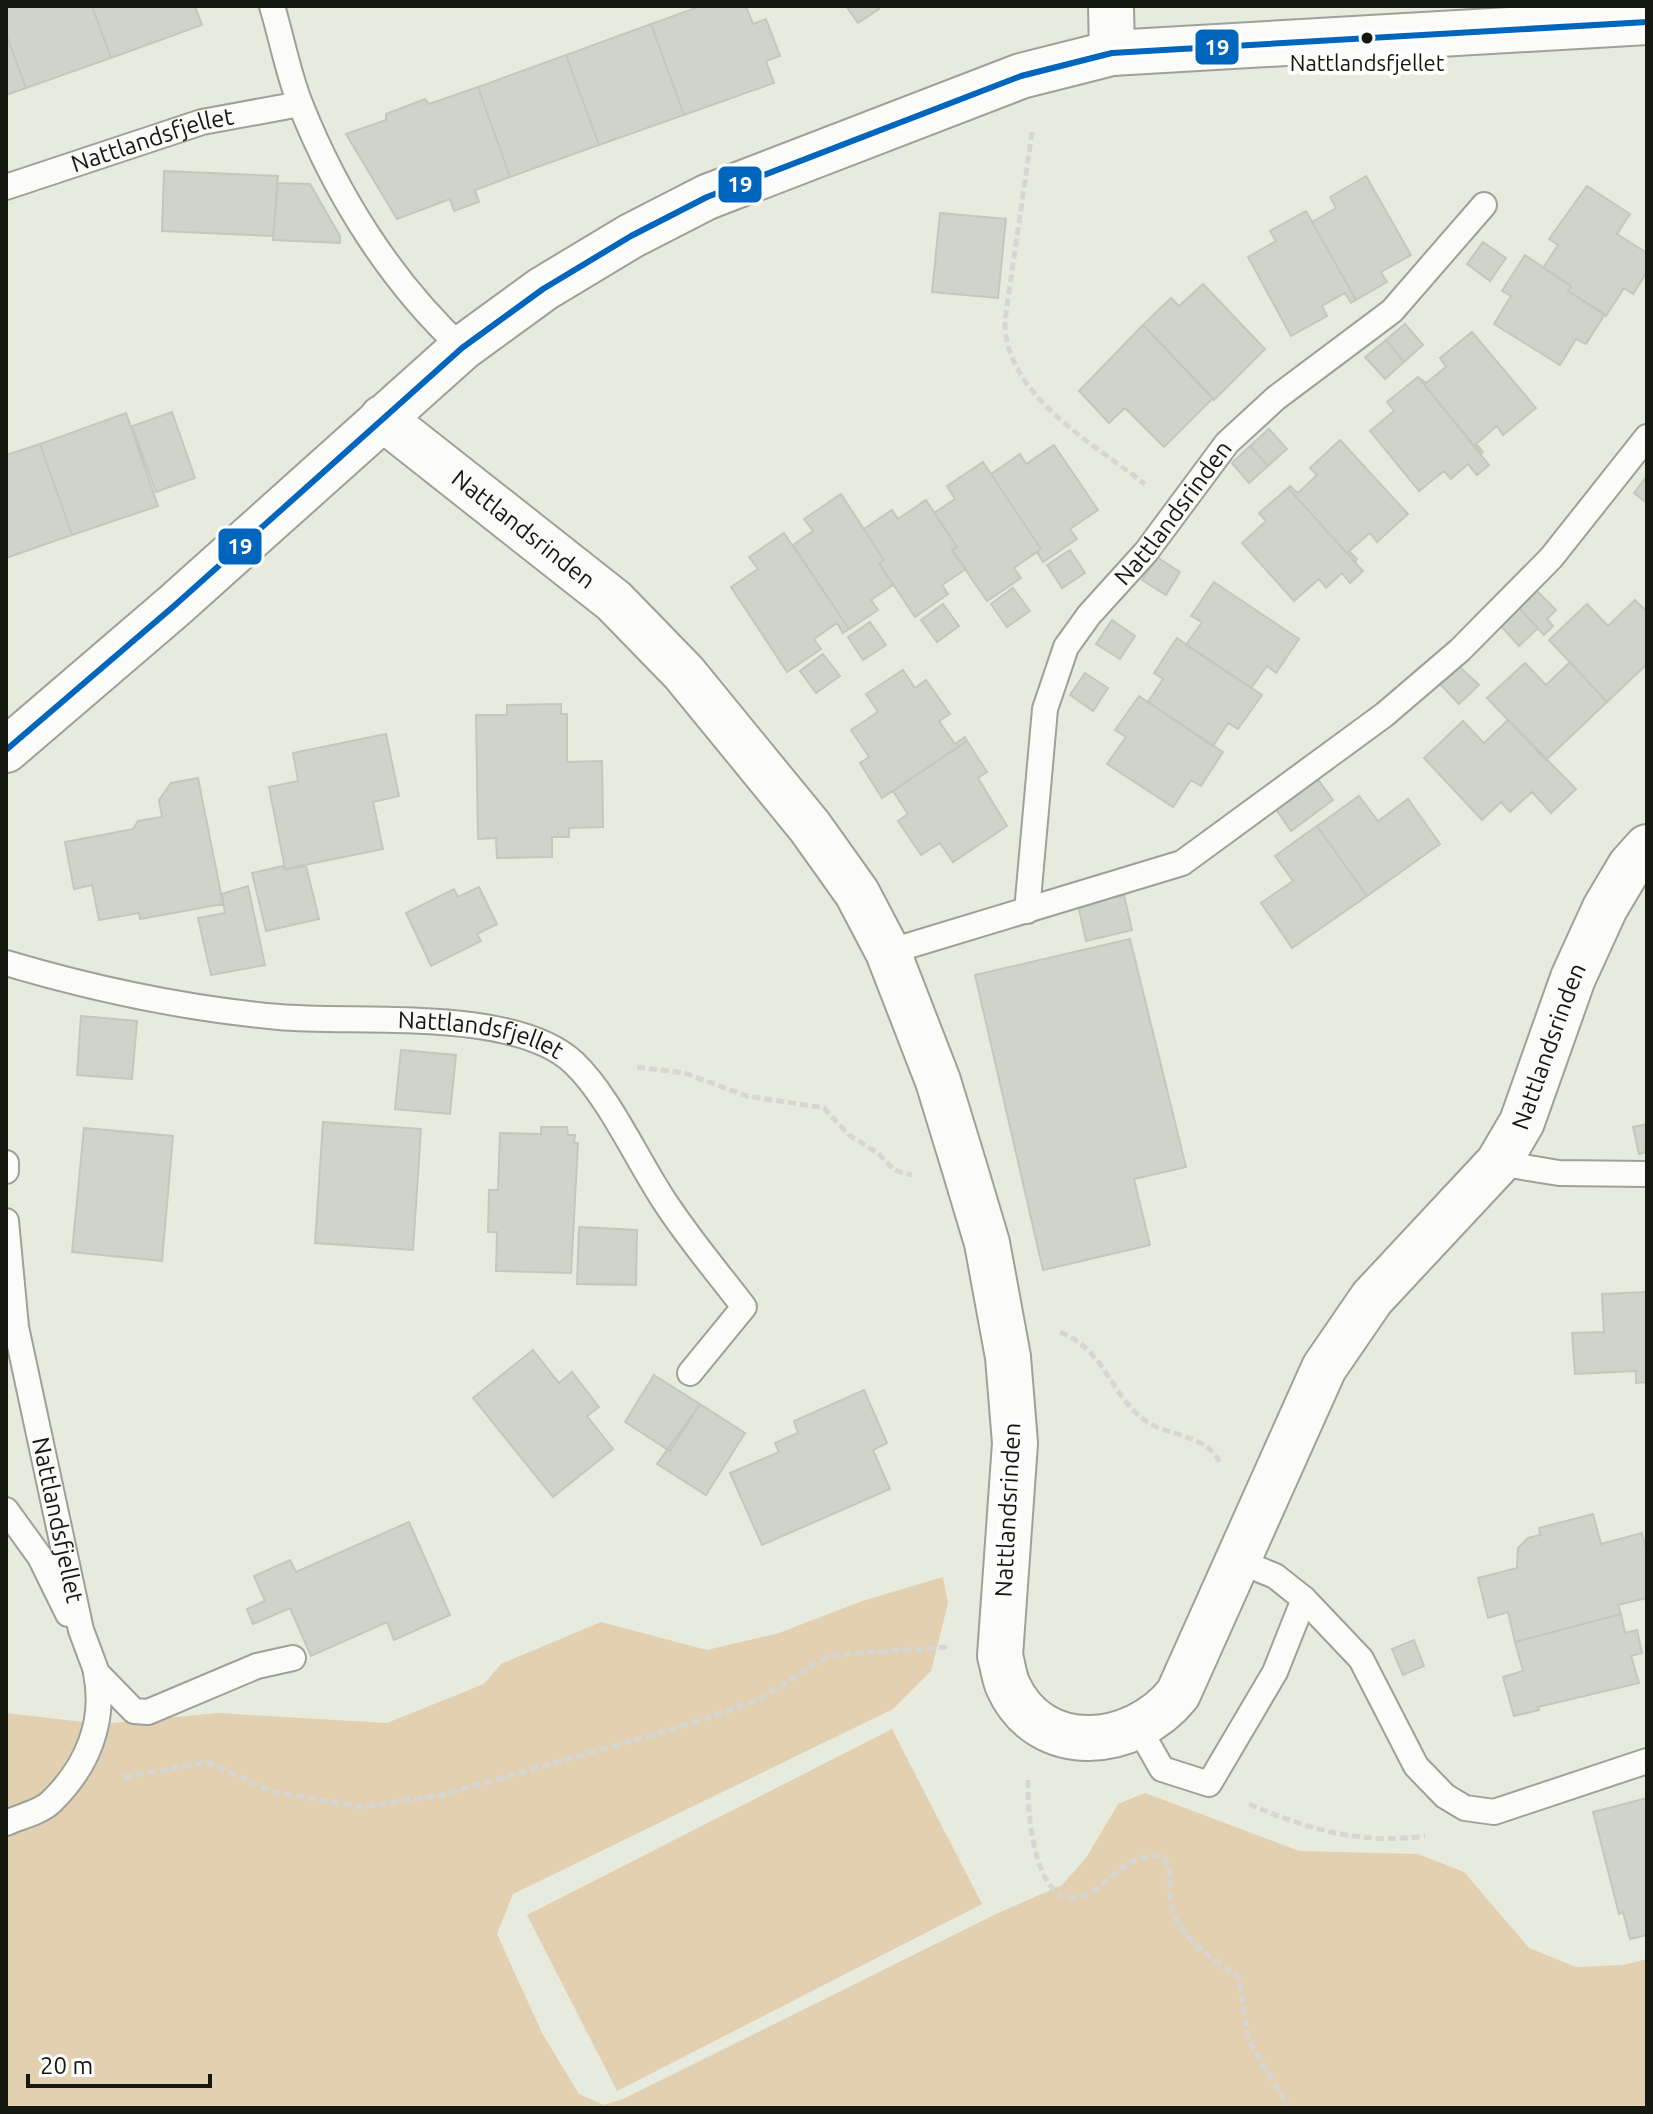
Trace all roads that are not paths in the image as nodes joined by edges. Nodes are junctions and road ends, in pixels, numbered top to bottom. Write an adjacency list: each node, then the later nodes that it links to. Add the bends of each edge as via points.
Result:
1 (272, 6): 5 (lane)
2 (1111, 6): 4 (street)
3 (1647, 22): 4 (street)
4 (1112, 53): 8 (street, via 1040,71 707,197 543,289)
5 (300, 104): 6 (lane, Nattlandsfjellet, via 202,122); 8 (lane, via 369,239 427,316)
6 (6, 187)
7 (1484, 205): 13 (lane, Nattlandsrinden, via 1392,311 1276,398 1227,443 1066,647 1053,677 1036,784)
8 (462, 348): 9 (street)
9 (382, 418): 11 (street); 14 (street, Nattlandsrinden, via 614,601 684,673 810,827 857,893)
10 (1647, 437): 13 (lane, via 1551,558 1460,650 1384,715 1182,863)
11 (6, 750)
12 (1647, 847): 17 (street, Nattlandsrinden, via 1605,908 1573,978 1522,1122)
13 (1027, 911): 14 (lane)
14 (888, 952): 27 (street, Nattlandsrinden, via 938,1081 987,1243 1001,1317 1015,1443 1000,1656 1008,1687 1049,1731 1108,1739)
15 (6, 963): 21 (lane, Nattlandsfjellet, via 119,992 278,1017 470,1026 515,1032 549,1045 574,1064 667,1207 744,1307)
16 (6, 1163): 18 (lane)
17 (1498, 1163): 19 (lane, Nattlandsrinden, via 1559,1173); 23 (street, Nattlandsrinden, via 1372,1298 1324,1368)
18 (6, 1171)
19 (1647, 1174)
20 (6, 1221): 26 (lane, Nattlandsfjellet, via 16,1327 81,1630)
21 (690, 1373)
22 (6, 1510): 26 (lane, Nattlandsfjellet, via 40,1557)
23 (1244, 1543): 24 (lane); 27 (street, Nattlandsrinden, via 1178,1694 1165,1710)
24 (1304, 1599): 27 (lane, via 1275,1672 1209,1784 1162,1769); 28 (lane, via 1361,1659 1416,1766 1465,1808 1494,1812)
25 (293, 1658): 26 (lane, Nattlandsfjellet, via 257,1666 148,1712 134,1711)
26 (97, 1673): 29 (lane, Nattlandsfjellet, via 101,1700 91,1750 49,1804)
27 (1138, 1727)
28 (1647, 1761)
29 (6, 1823)

